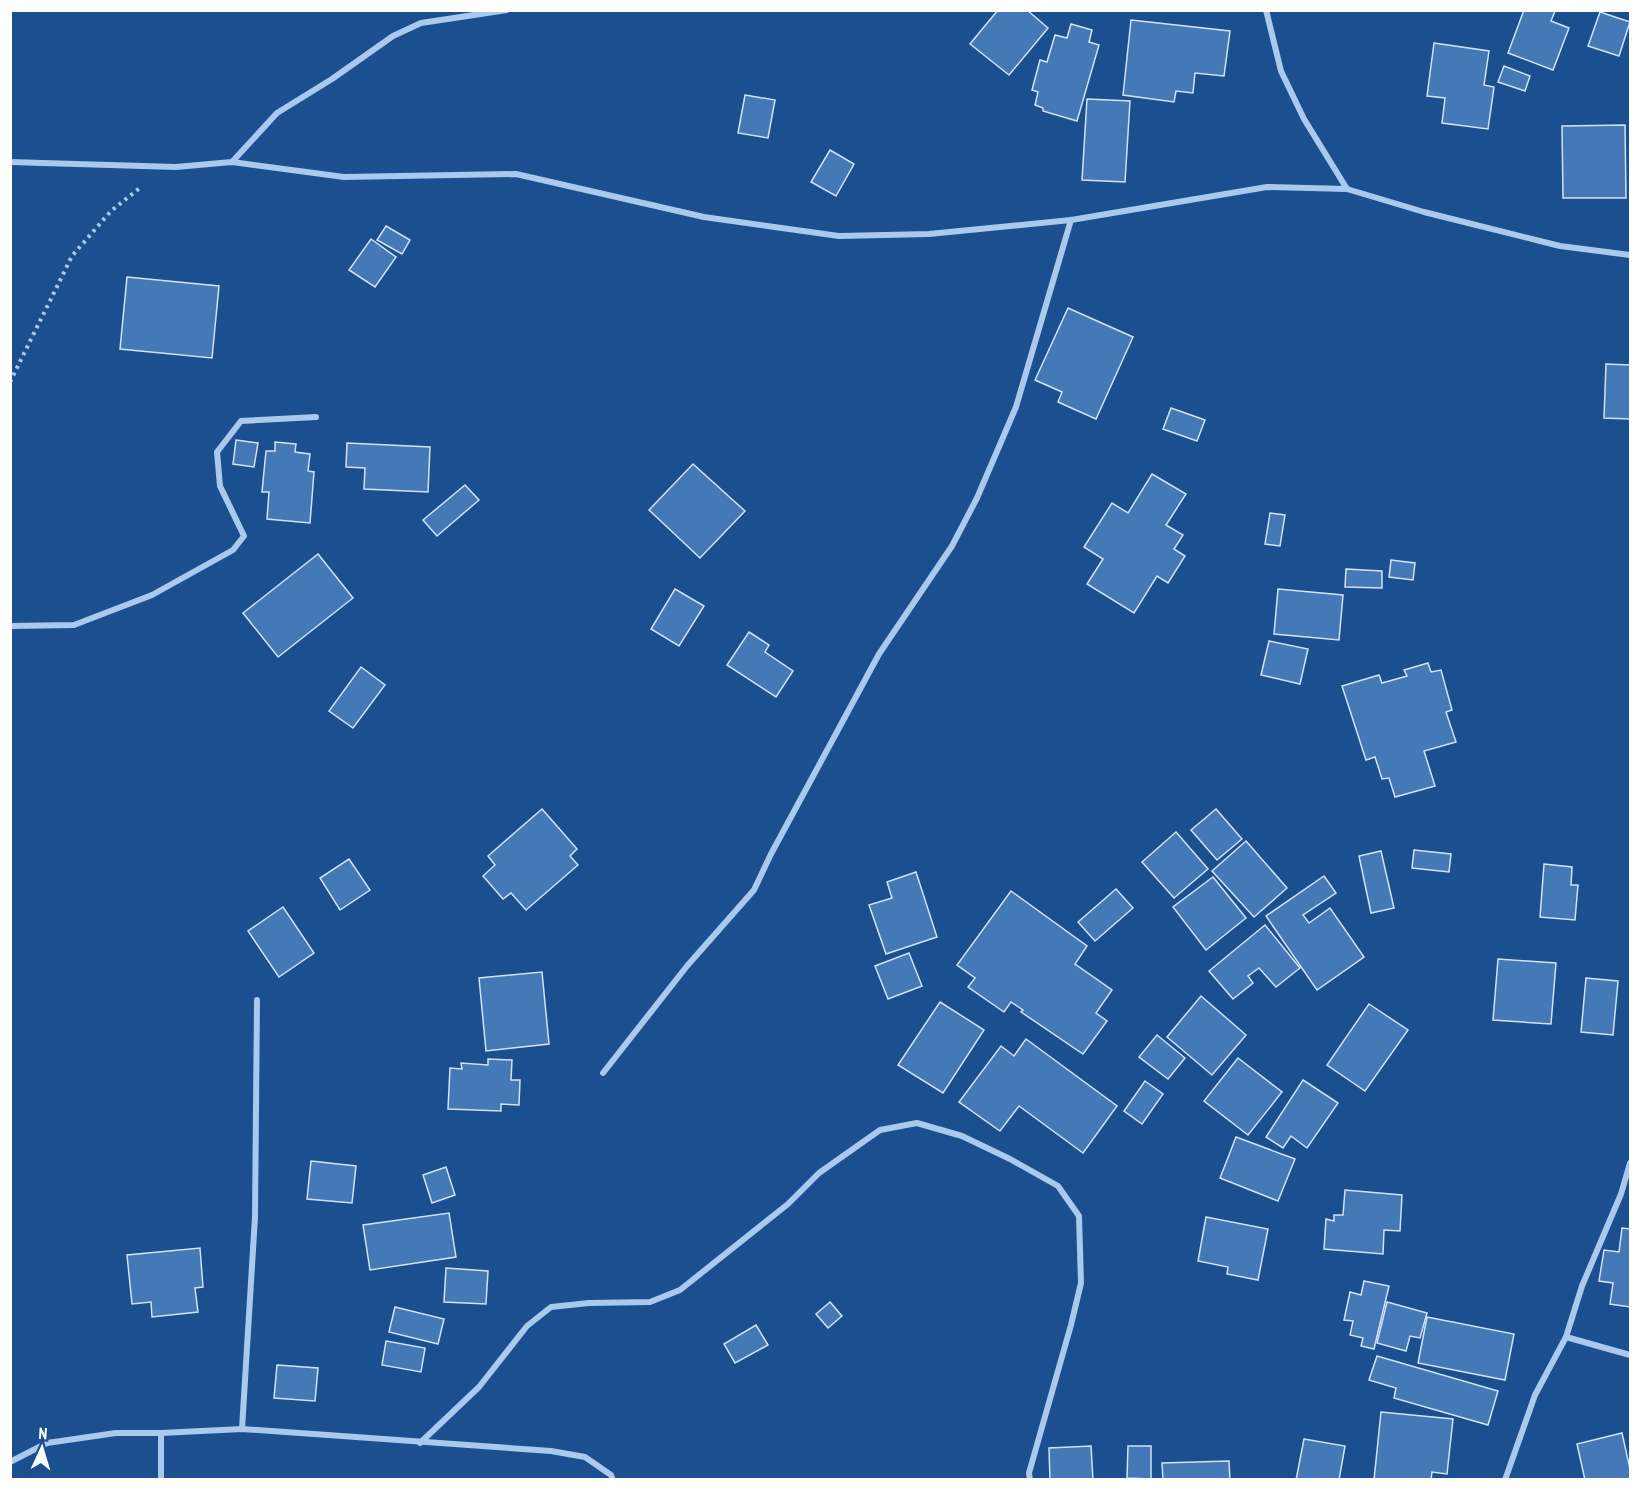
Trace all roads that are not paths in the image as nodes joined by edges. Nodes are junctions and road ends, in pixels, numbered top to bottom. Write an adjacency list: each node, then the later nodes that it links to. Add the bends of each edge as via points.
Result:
1 (507, 10): 4 (street, via 421,23 393,36 277,113)
2 (1266, 10): 5 (street, via 1281,71 1304,119)
3 (10, 162): 4 (street, via 176,167)
4 (232, 162): 6 (street, via 344,177 516,174 704,217 839,236 929,234)
5 (1347, 189): 6 (street, via 1267,187); 7 (street, via 1560,246)
6 (1071, 220): 11 (street, via 1016,407 952,546 879,654 754,890 687,966)
7 (1630, 255)
8 (316, 417): 9 (street, via 241,421 217,452 220,486 244,536 233,550 152,595 74,625)
9 (10, 626)
10 (257, 1000): 15 (street, via 255,1217)
11 (603, 1073)
12 (1630, 1163): 13 (street)
13 (1566, 1337): 14 (street); 22 (street, via 1534,1395)
14 (1630, 1355)
15 (242, 1429): 16 (street); 17 (street)
16 (161, 1433): 18 (street, via 116,1433 47,1443); 19 (street)
17 (420, 1443): 20 (street, via 551,1451 585,1457); 21 (street, via 479,1387 527,1326 551,1307 650,1302 680,1290 788,1204 819,1173 880,1131 917,1124 962,1136 1058,1186 1079,1216 1081,1282)
18 (10, 1462)
19 (161, 1479)
20 (613, 1479)
21 (1030, 1479)
22 (1505, 1479)

